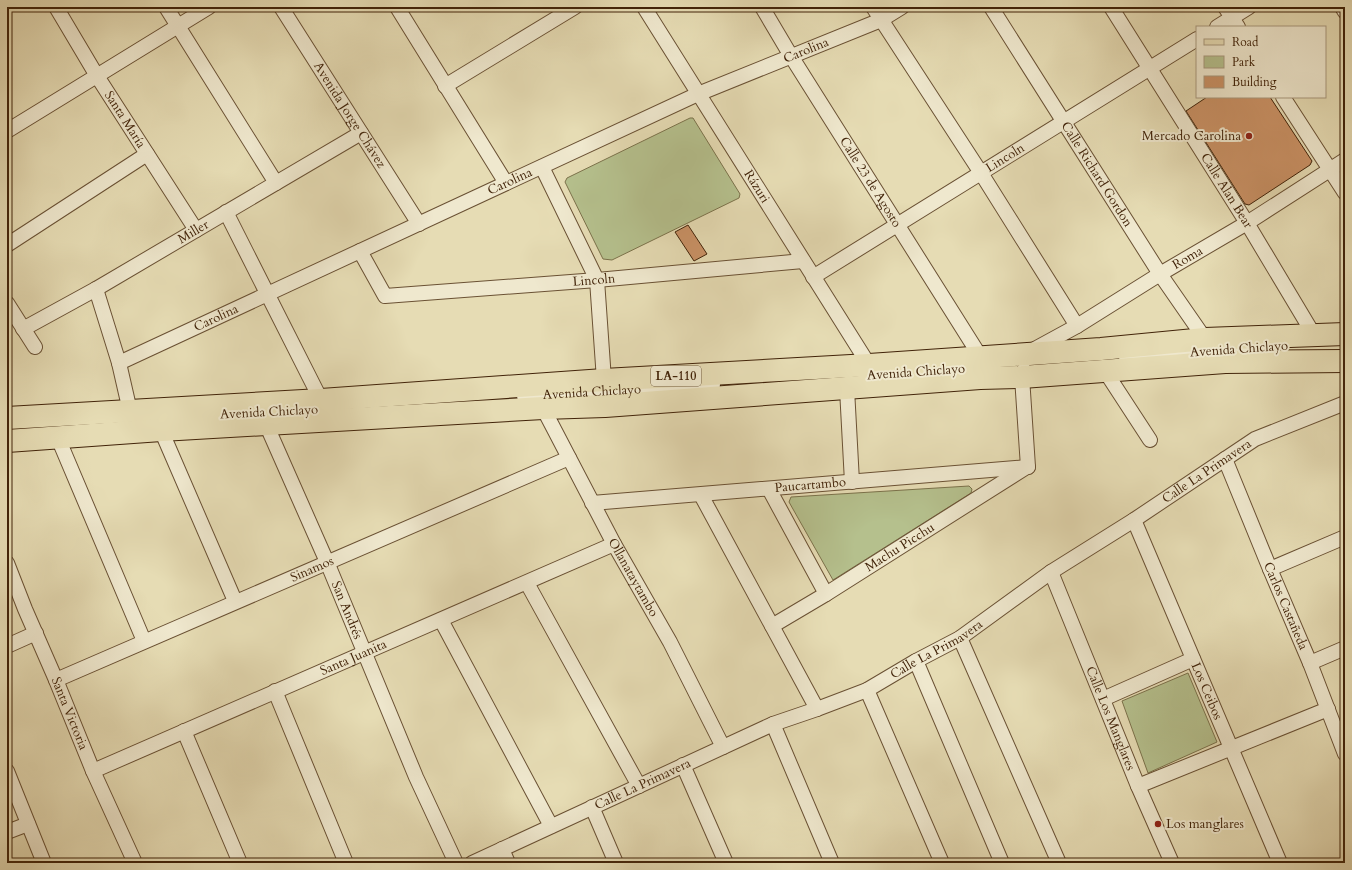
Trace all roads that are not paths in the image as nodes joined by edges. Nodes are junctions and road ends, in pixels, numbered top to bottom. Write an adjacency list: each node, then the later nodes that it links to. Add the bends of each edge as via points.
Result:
1 (56, 7): 23 (street, Santa María)
2 (166, 7): 18 (street)
3 (209, 7): 18 (street)
4 (281, 7): 29 (street, Avenida Jorge Chávez)
5 (397, 7): 24 (street)
6 (575, 7): 24 (street)
7 (644, 7): 25 (street, Rázuri)
8 (762, 7): 21 (street, Calle 23 de Agosto)
9 (873, 7): 17 (street)
10 (902, 7): 17 (street, Carolina)
11 (991, 7): 27 (street, Calle Richard Gordon)
12 (1111, 7): 22 (street, Calle Alan Bear)
13 (1250, 7): 16 (street)
14 (1342, 7): 15 (street)
15 (1345, 12)
16 (1231, 17): 19 (street)
17 (881, 20): 21 (street, Carolina); 34 (street)
18 (178, 26): 23 (street); 35 (street)
19 (1218, 26)
20 (1196, 41): 22 (street, Lincoln)
21 (791, 56): 25 (street, Carolina); 41 (street, Calle 23 de Agosto)
22 (1150, 69): 27 (street, Lincoln); 39 (street, Calle Alan Bear)
23 (97, 76): 28 (street); 30 (street, Santa María)
24 (445, 86): 36 (street)
25 (698, 94): 32 (street, Carolina); 45 (street, Rázuri)
26 (1284, 98): 33 (street)
27 (1064, 122): 34 (street, Lincoln); 46 (street, Calle Richard Gordon)
28 (7, 131)
29 (361, 133): 35 (street, Miller); 40 (street, Avenida Jorge Chávez)
30 (148, 154): 42 (street, Santa María); 43 (street)
31 (1345, 160): 33 (street, Roma)
32 (542, 167): 36 (street, Carolina); 48 (street)
33 (1330, 170): 37 (street); 39 (street, Roma)
34 (981, 173): 41 (street, Lincoln); 52 (street)
35 (276, 183): 38 (street, Miller)
36 (506, 183): 40 (street, Carolina)
37 (1345, 193)
38 (226, 212): 42 (street, Miller); 50 (street)
39 (1247, 223): 46 (street, Roma); 55 (street, Calle Alan Bear)
40 (419, 224): 44 (street, Carolina)
41 (897, 225): 47 (street, Lincoln); 59 (street, Calle 23 de Agosto)
42 (196, 230): 49 (street, Miller)
43 (7, 245)
44 (360, 251): 48 (street, Lincoln, via 385,296); 50 (street, Carolina)
45 (803, 261): 47 (street, Rázuri); 48 (street, Lincoln)
46 (1160, 274): 52 (street, Roma); 56 (street, Calle Richard Gordon)
47 (813, 277): 62 (street, Rázuri)
48 (597, 280): 65 (street)
49 (96, 289): 53 (street, Miller); 61 (street)
50 (268, 294): 61 (street, Carolina); 67 (street)
51 (7, 303): 53 (street)
52 (1077, 326): 63 (street, Roma)
53 (23, 329): 58 (street)
54 (1345, 334): 55 (main road, Avenida Chiclayo / LA-110)
55 (1314, 335): 56 (main road, Avenida Chiclayo / LA-110)
56 (1205, 339): 63 (main road, Avenida Chiclayo / LA-110, via 1101,349)
57 (1345, 344): 63 (street, Avenida Chiclayo, via 1290,345)
58 (35, 347)
59 (980, 356): 62 (main road, Avenida Chiclayo / LA-110); 63 (main road, Avenida Chiclayo / LA-110)
60 (1345, 361): 64 (main road, Avenida Chiclayo / LA-110, via 1225,362)
61 (119, 363): 70 (street)
62 (869, 365): 65 (main road, Avenida Chiclayo / LA-110)
63 (1025, 365): 64 (main road, Avenida Chiclayo / LA-110); 66 (main road, Avenida Chiclayo / LA-110, via 980,378); 73 (street, Avenida Chiclayo); 80 (street)
64 (1105, 371): 76 (street)
65 (604, 380): 67 (main road, Avenida Chiclayo / LA-110)
66 (847, 388): 69 (main road, Avenida Chiclayo / LA-110, via 613,406); 81 (street)
67 (321, 400): 70 (main road, Avenida Chiclayo / LA-110)
68 (1345, 403): 79 (street, Calle La Primavera, via 1255,439)
69 (543, 408): 72 (main road, Avenida Chiclayo / LA-110); 78 (street, Ollanataytambo)
70 (130, 411): 71 (main road, Avenida Chiclayo / LA-110)
71 (7, 418)
72 (266, 424): 74 (main road, Avenida Chiclayo / LA-110); 88 (street, San Andrés)
73 (7, 429)
74 (161, 430): 75 (main road, Avenida Chiclayo / LA-110); 94 (street)
75 (58, 438): 77 (main road, Avenida Chiclayo / LA-110); 99 (street)
76 (1150, 440)
77 (7, 441)
78 (569, 458): 84 (street, Ollanataytambo); 88 (street, Sinamos)
79 (1225, 459): 85 (street, Calle La Primavera); 90 (street, Carlos Castañeda)
80 (1028, 467): 81 (street, Paucartambo); 93 (street, Machu Picchu)
81 (852, 482): 82 (street, Paucartambo)
82 (769, 489): 83 (street, Paucartambo); 93 (street)
83 (701, 495): 84 (street, Paucartambo); 96 (street)
84 (592, 503): 87 (street, Ollanataytambo)
85 (1134, 520): 91 (street, Calle La Primavera); 103 (street, Los Ceibos)
86 (1345, 537): 90 (street)
87 (614, 544): 92 (street, Santa Juanita); 114 (street, Ollanataytambo, via 670,642)
88 (327, 562): 94 (street, Sinamos); 102 (street, San Andrés)
89 (7, 563): 97 (street, Santa Victoria)
90 (1270, 568): 105 (street, Carlos Castañeda)
91 (1051, 572): 98 (street, Calle La Primavera); 109 (street, Calle Los Manglares)
92 (527, 583): 95 (street, Santa Juanita); 120 (street)
93 (826, 594): 96 (street, Machu Picchu)
94 (235, 602): 99 (street, Sinamos)
95 (441, 620): 102 (street, Santa Juanita); 124 (street)
96 (772, 626): 111 (street)
97 (36, 634): 100 (street); 106 (street, Santa Victoria)
98 (960, 638): 104 (street, Calle La Primavera); 139 (street)
99 (144, 641): 106 (street, Sinamos)
100 (7, 646)
101 (1345, 648): 105 (street)
102 (364, 654): 108 (street, Santa Juanita); 131 (street, San Andrés)
103 (1194, 659): 109 (street); 115 (street, Los Ceibos)
104 (916, 661): 107 (street, Calle La Primavera); 138 (street)
105 (1310, 663): 110 (street, Carlos Castañeda)
106 (56, 680): 118 (street, Santa Victoria)
107 (867, 690): 111 (street, Calle La Primavera); 137 (street)
108 (275, 691): 113 (street, Santa Juanita); 130 (street)
109 (1103, 699): 121 (street, Calle Los Manglares)
110 (1328, 709): 115 (street); 116 (street, Carlos Castañeda)
111 (817, 710): 112 (street, Calle La Primavera)
112 (773, 724): 114 (street, Calle La Primavera); 136 (street)
113 (184, 731): 118 (street, Santa Juanita); 129 (street)
114 (723, 747): 117 (street, Calle La Primavera)
115 (1231, 748): 121 (street); 141 (street, Los Ceibos)
116 (1345, 754)
117 (683, 765): 120 (street, Calle La Primavera); 135 (street)
118 (93, 772): 128 (street, Santa Victoria)
119 (8, 775): 123 (street)
120 (639, 786): 122 (street, Calle La Primavera)
121 (1138, 786): 140 (street, Calle Los Manglares)
122 (592, 807): 124 (street, Calle La Primavera); 134 (street)
123 (28, 824): 125 (street); 127 (street)
124 (551, 826): 126 (street, Calle La Primavera)
125 (7, 832)
126 (502, 848): 132 (street, Calle La Primavera); 133 (street)
127 (44, 863)
128 (135, 863)
129 (240, 863)
130 (346, 863)
131 (456, 863)
132 (472, 863)
133 (508, 863)
134 (616, 863)
135 (726, 863)
136 (832, 863)
137 (942, 863)
138 (1002, 863)
139 (1059, 863)
140 (1172, 863)
141 (1280, 863)

